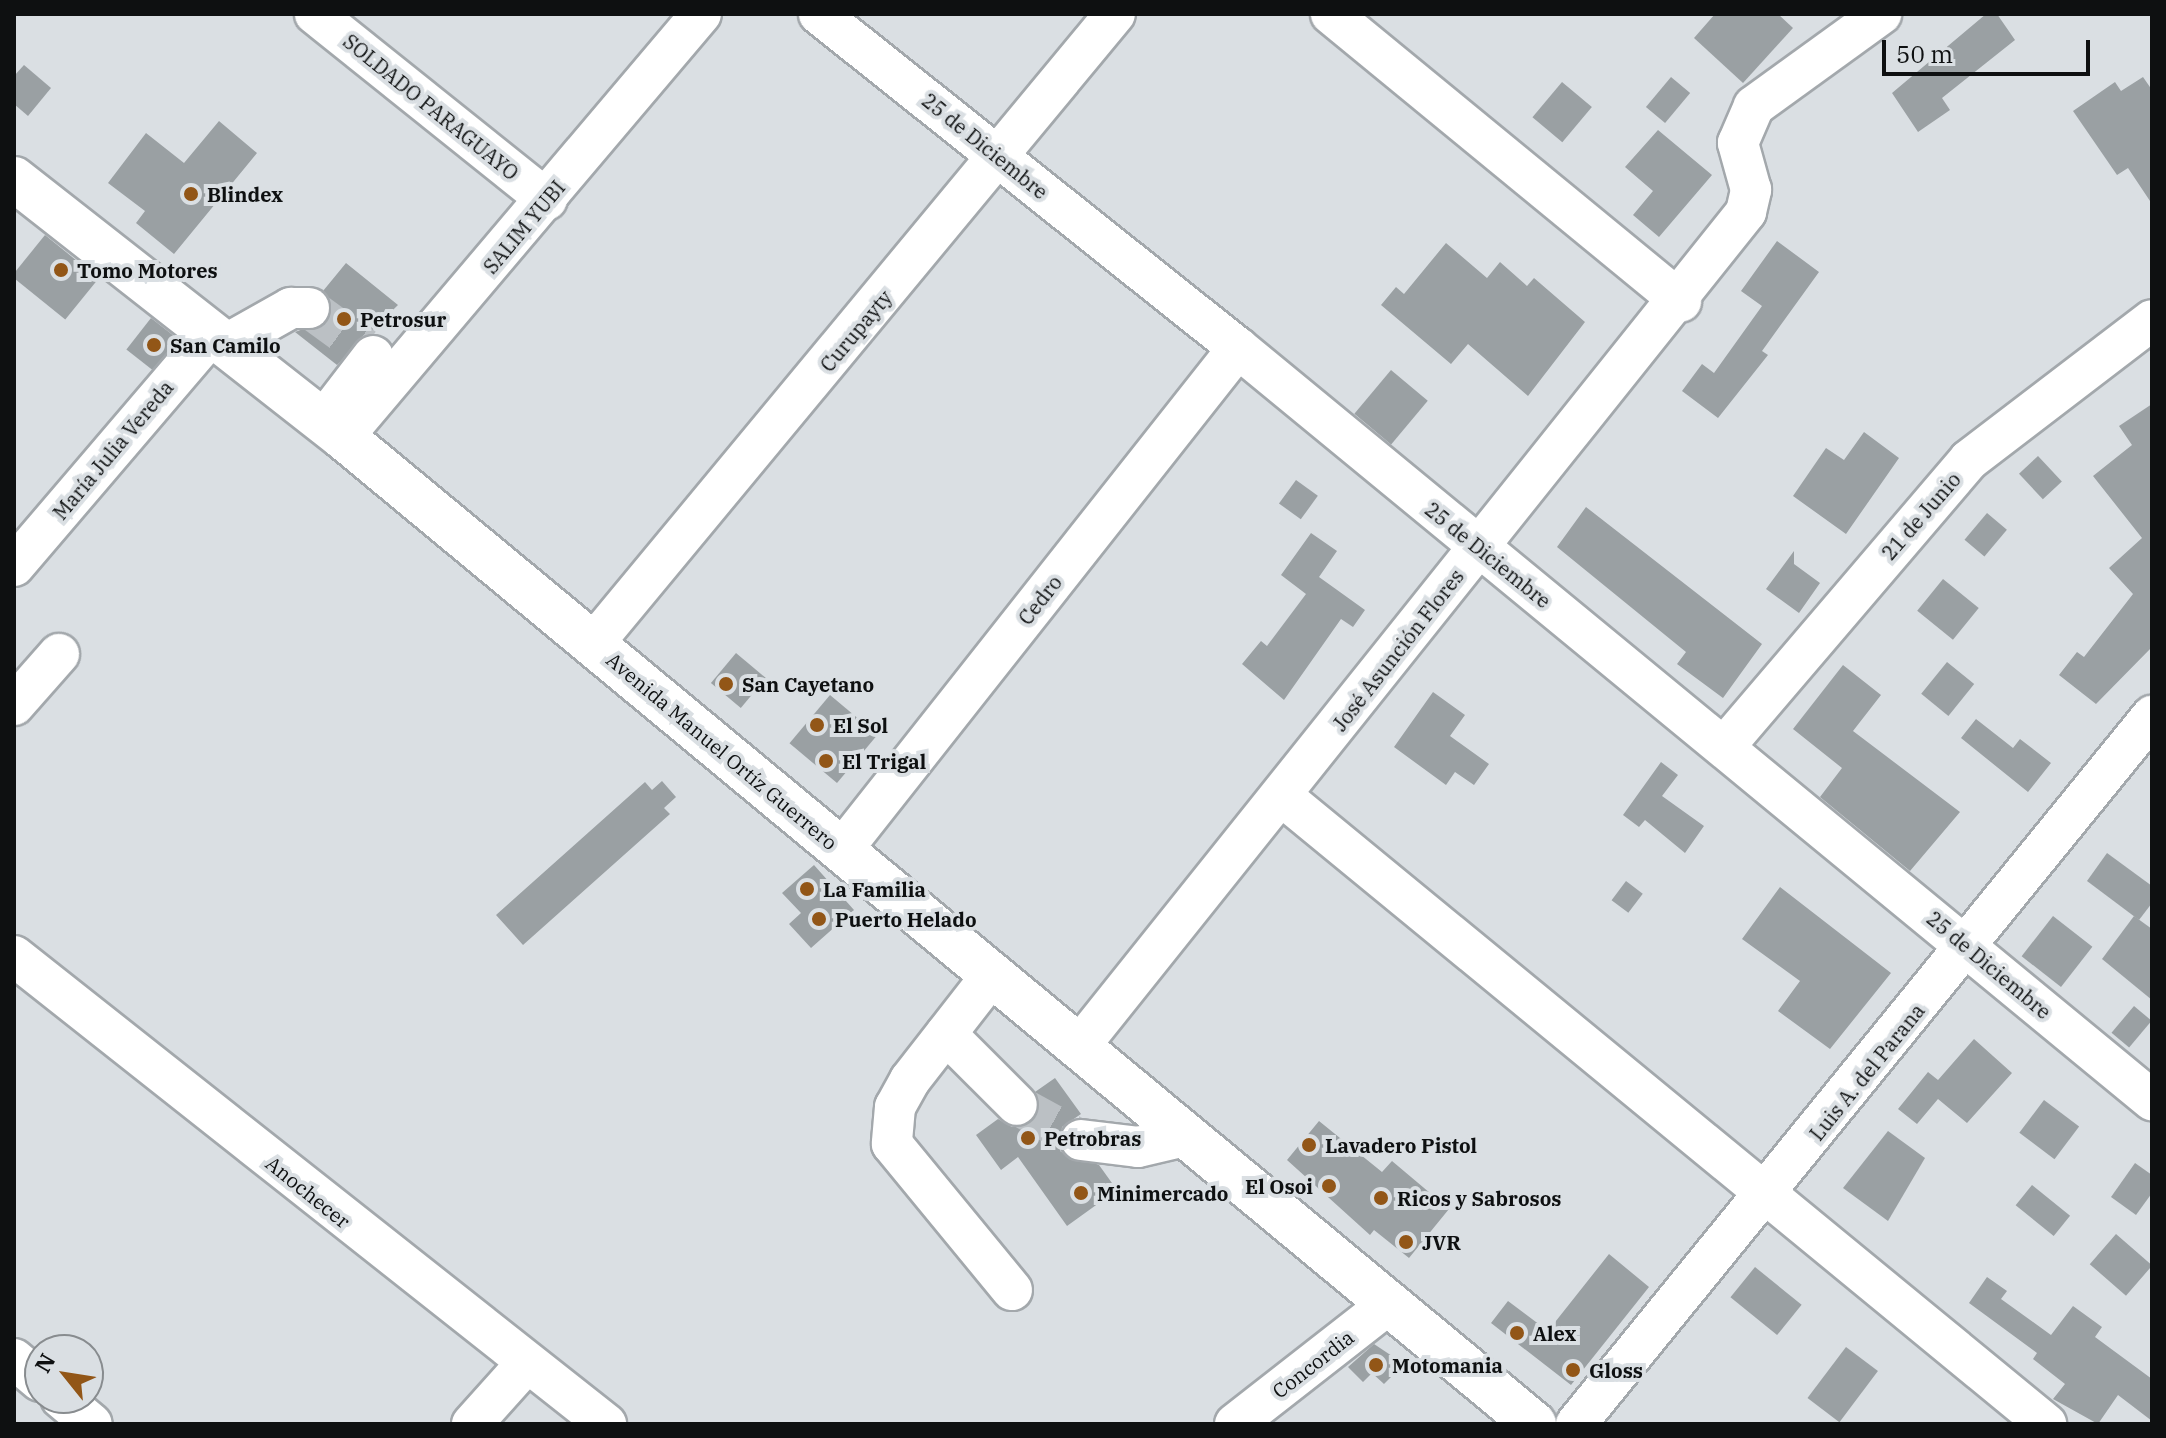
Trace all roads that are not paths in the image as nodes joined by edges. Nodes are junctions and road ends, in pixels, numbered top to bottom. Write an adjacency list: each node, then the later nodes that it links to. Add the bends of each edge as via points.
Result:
1 (315, 14): 9 (street, SOLDADO PARAGUAYO)
2 (701, 14): 9 (street, SALIM YUBI)
3 (819, 14): 7 (street, 25 de Diciembre)
4 (1115, 14): 7 (street, Curupayty)
5 (1331, 14): 10 (street)
6 (1881, 14): 10 (street, José Asunción Flores, via 1770,91 1738,139 1751,190 1746,212)
7 (1001, 158): 14 (street, 25 de Diciembre); 18 (street, Curupayty)
8 (14, 179): 13 (main road, Avenida Manuel Ortíz Guerrero)
9 (547, 200): 15 (street, SALIM YUBI, via 378,359)
10 (1681, 301): 16 (street, José Asunción Flores)
11 (309, 308): 13 (street, via 291,308)
12 (2152, 320): 22 (street, 21 de Junio, via 1983,446)
13 (218, 339): 15 (main road, Avenida Manuel Ortíz Guerrero); 17 (street, María Julia Vereda)
14 (1238, 348): 16 (street, 25 de Diciembre); 24 (street, Cedro)
15 (333, 429): 18 (main road, Avenida Manuel Ortíz Guerrero)
16 (1478, 547): 22 (street, 25 de Diciembre); 23 (street, José Asunción Flores)
17 (14, 566)
18 (593, 644): 24 (main road, Avenida Manuel Ortíz Guerrero)
19 (59, 654): 20 (street)
20 (14, 705)
21 (2152, 716): 25 (street, Luis A. del Parana)
22 (1724, 747): 25 (street, 25 de Diciembre)
23 (1283, 797): 29 (street, José Asunción Flores); 34 (street)
24 (841, 851): 27 (main road, Avenida Manuel Ortíz Guerrero)
25 (1967, 946): 30 (street, 25 de Diciembre); 34 (street, Luis A. del Parana)
26 (20, 972): 37 (street, Anochecer)
27 (991, 976): 28 (street); 29 (main road, Avenida Manuel Ortíz Guerrero)
28 (946, 1034): 31 (street); 35 (street, via 895,1107 892,1144)
29 (1078, 1048): 32 (main road, Avenida Manuel Ortíz Guerrero)
30 (2152, 1100)
31 (1017, 1105)
32 (1185, 1136): 33 (street, via 1138,1147); 36 (main road, Avenida Manuel Ortíz Guerrero)
33 (1081, 1140)
34 (1770, 1195): 42 (street, Luis A. del Parana); 43 (street)
35 (1012, 1290)
36 (1390, 1303): 40 (street, Concordia); 41 (main road, Avenida Manuel Ortíz Guerrero)
37 (524, 1366): 38 (street); 39 (street, Anochecer)
38 (472, 1424)
39 (606, 1424)
40 (1235, 1424)
41 (1534, 1424)
42 (1576, 1424)
43 (2046, 1424)

